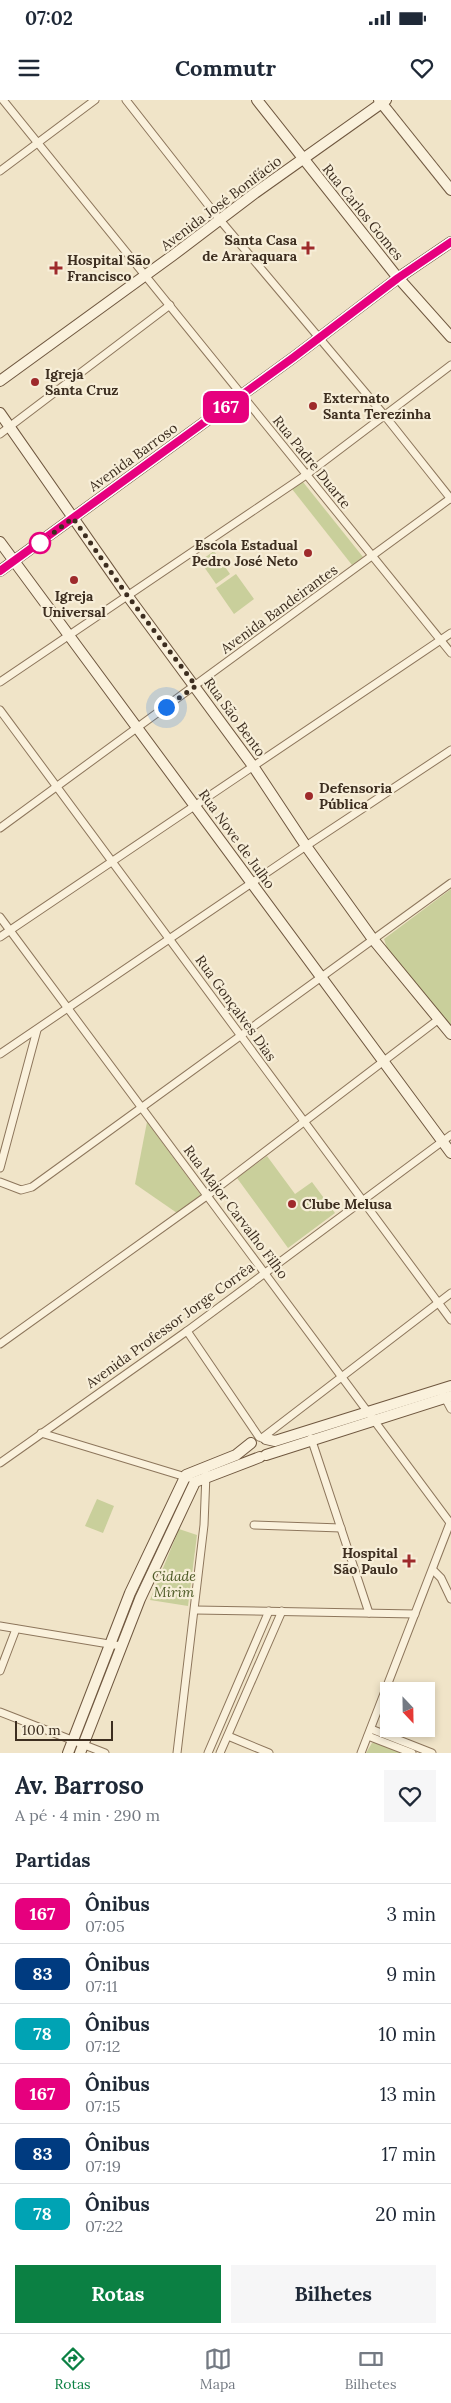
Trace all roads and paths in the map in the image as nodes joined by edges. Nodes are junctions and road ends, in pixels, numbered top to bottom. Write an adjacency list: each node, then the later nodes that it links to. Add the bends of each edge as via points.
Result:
1 (3, 100): 6 (street, Rua Padre Duarte)
2 (96, 100): 6 (street)
3 (126, 100): 10 (street)
4 (257, 100): 7 (street, Rua Carlos Gomes)
5 (382, 101): 7 (street, Avenida José Bonifácio); 9 (street)
6 (38, 143): 8 (street); 12 (street, Rua Padre Duarte)
7 (303, 159): 10 (street, Avenida José Bonifácio); 13 (street, Rua Carlos Gomes)
8 (0, 171)
9 (451, 190)
10 (220, 220): 12 (street, Avenida José Bonifácio); 16 (street)
11 (451, 242): 13 (street, Avenida Barroso)
12 (146, 275): 14 (street, Rua Padre Duarte); 18 (street, Avenida José Bonifácio)
13 (398, 278): 15 (street, Rua Carlos Gomes); 16 (street, Avenida Barroso)
14 (170, 305): 19 (street, Rua Padre Duarte); 22 (street)
15 (451, 337)
16 (318, 338): 19 (street, Avenida Barroso); 21 (street)
17 (451, 365): 21 (street)
18 (0, 381)
19 (241, 395): 24 (street, Rua Padre Duarte); 26 (street, Avenida Barroso)
20 (0, 413): 22 (street, Rua São Bento)
21 (385, 416): 24 (street); 25 (street)
22 (9, 425): 23 (street); 26 (street, Rua São Bento)
23 (0, 434)
24 (306, 475): 28 (street, Rua Padre Duarte); 31 (street)
25 (451, 499): 28 (street, Avenida Bandeirantes)
26 (73, 518): 29 (street, Avenida Barroso); 31 (street, Rua São Bento)
27 (0, 542): 29 (street, Rua Nove de Julho)
28 (372, 556): 34 (street, Rua Padre Duarte); 37 (street, Avenida Bandeirantes)
29 (14, 561): 30 (street, Avenida Barroso); 33 (street, Rua Nove de Julho)
30 (0, 571)
31 (127, 595): 33 (street); 37 (street, Rua São Bento)
32 (451, 633): 34 (street)
33 (69, 635): 36 (street); 39 (street, Rua Nove de Julho)
34 (440, 640): 35 (street, Rua Padre Duarte); 41 (street)
35 (451, 653)
36 (0, 682)
37 (196, 686): 39 (street, Avenida Bandeirantes); 41 (street, Rua São Bento)
38 (0, 710): 42 (street, Rua Gonçalves Dias)
39 (137, 728): 42 (street, Avenida Bandeirantes); 43 (street, Rua Nove de Julho)
40 (451, 750): 45 (street)
41 (253, 766): 43 (street); 45 (street, Rua São Bento)
42 (56, 787): 44 (street, Avenida Bandeirantes); 46 (street, Rua Gonçalves Dias)
43 (195, 805): 46 (street); 47 (street, Rua Nove de Julho)
44 (0, 828)
45 (306, 846): 47 (street); 53 (street, Rua São Bento)
46 (111, 861): 50 (street); 52 (street, Rua Gonçalves Dias)
47 (252, 883): 52 (street); 54 (street, Rua Nove de Julho)
48 (451, 883): 53 (street)
49 (0, 917): 50 (street, Rua Major Carvalho Filho)
50 (11, 930): 51 (street); 55 (street, Rua Major Carvalho Filho)
51 (0, 937)
52 (169, 938): 55 (street); 59 (street, Rua Gonçalves Dias)
53 (372, 938): 54 (street); 56 (street, Rua São Bento)
54 (320, 977): 59 (street); 61 (street, Rua Nove de Julho)
55 (69, 1008): 57 (street); 62 (street, Rua Major Carvalho Filho)
56 (439, 1019): 58 (street, Rua São Bento); 61 (street)
57 (36, 1030): 60 (street); 67 (street)
58 (451, 1034)
59 (241, 1036): 62 (street); 63 (street, Rua Gonçalves Dias)
60 (0, 1054)
61 (383, 1062): 63 (street); 65 (street, Rua Nove de Julho)
62 (142, 1108): 69 (street, via 32,1188 21,1190); 70 (street, Rua Major Carvalho Filho)
63 (304, 1122): 70 (street); 71 (street, Rua Gonçalves Dias)
64 (451, 1135): 65 (street, Avenida Professor Jorge Corrêa)
65 (442, 1141): 66 (street, Rua Nove de Julho); 71 (street, Avenida Professor Jorge Corrêa)
66 (451, 1153)
67 (2, 1156): 68 (street)
68 (0, 1168)
69 (0, 1182)
70 (208, 1195): 72 (street, Rua Major Carvalho Filho); 77 (street)
71 (362, 1201): 72 (street, Avenida Professor Jorge Corrêa); 74 (street, Rua Gonçalves Dias)
72 (265, 1272): 76 (street, Avenida Professor Jorge Corrêa); 78 (street, Rua Major Carvalho Filho)
73 (451, 1294): 74 (street)
74 (438, 1303): 75 (street, Rua Gonçalves Dias); 78 (street)
75 (451, 1320)
76 (186, 1331): 83 (street, Avenida Professor Jorge Corrêa); 85 (street)
77 (0, 1344)
78 (341, 1376): 82 (street, Rua Major Carvalho Filho); 85 (street)
79 (451, 1386): 80 (street)
80 (446, 1394): 81 (street); 82 (street)
81 (451, 1408)
82 (372, 1417): 84 (street); 91 (street, Rua Major Carvalho Filho)
83 (41, 1434): 87 (street, Avenida Professor Jorge Corrêa); 89 (street)
84 (310, 1436): 85 (street, via 275,1441); 86 (street); 93 (street)
85 (260, 1439): 86 (street, via 270,1447); 86 (street, via 252,1452); 88 (street)
86 (263, 1456): 88 (street)
87 (0, 1464)
88 (206, 1473): 89 (street); 90 (street); 98 (street)
89 (186, 1475): 90 (street); 95 (street)
90 (194, 1482): 96 (street)
91 (451, 1523): 94 (street)
92 (254, 1525): 93 (street)
93 (341, 1528): 101 (street)
94 (433, 1570): 97 (street); 102 (street)
95 (130, 1594): 96 (street); 105 (street)
96 (140, 1599): 106 (street)
97 (451, 1599)
98 (195, 1610): 99 (street); 114 (street)
99 (269, 1611): 100 (street); 115 (street)
100 (282, 1612): 101 (street); 110 (street)
101 (370, 1612): 102 (street)
102 (415, 1614): 109 (street)
103 (0, 1626): 104 (street)
104 (16, 1629): 105 (street); 107 (street)
105 (111, 1643): 106 (street); 111 (street)
106 (121, 1646): 111 (street)
107 (0, 1671)
108 (0, 1712): 111 (street)
109 (369, 1732): 118 (street); 119 (street); 120 (street)
110 (228, 1736): 116 (street); 117 (street)
111 (79, 1746): 112 (street); 113 (street)
112 (68, 1753)
113 (105, 1753)
114 (178, 1753)
115 (208, 1753)
116 (220, 1753)
117 (269, 1753)
118 (361, 1753)
119 (412, 1753)
120 (432, 1753)

